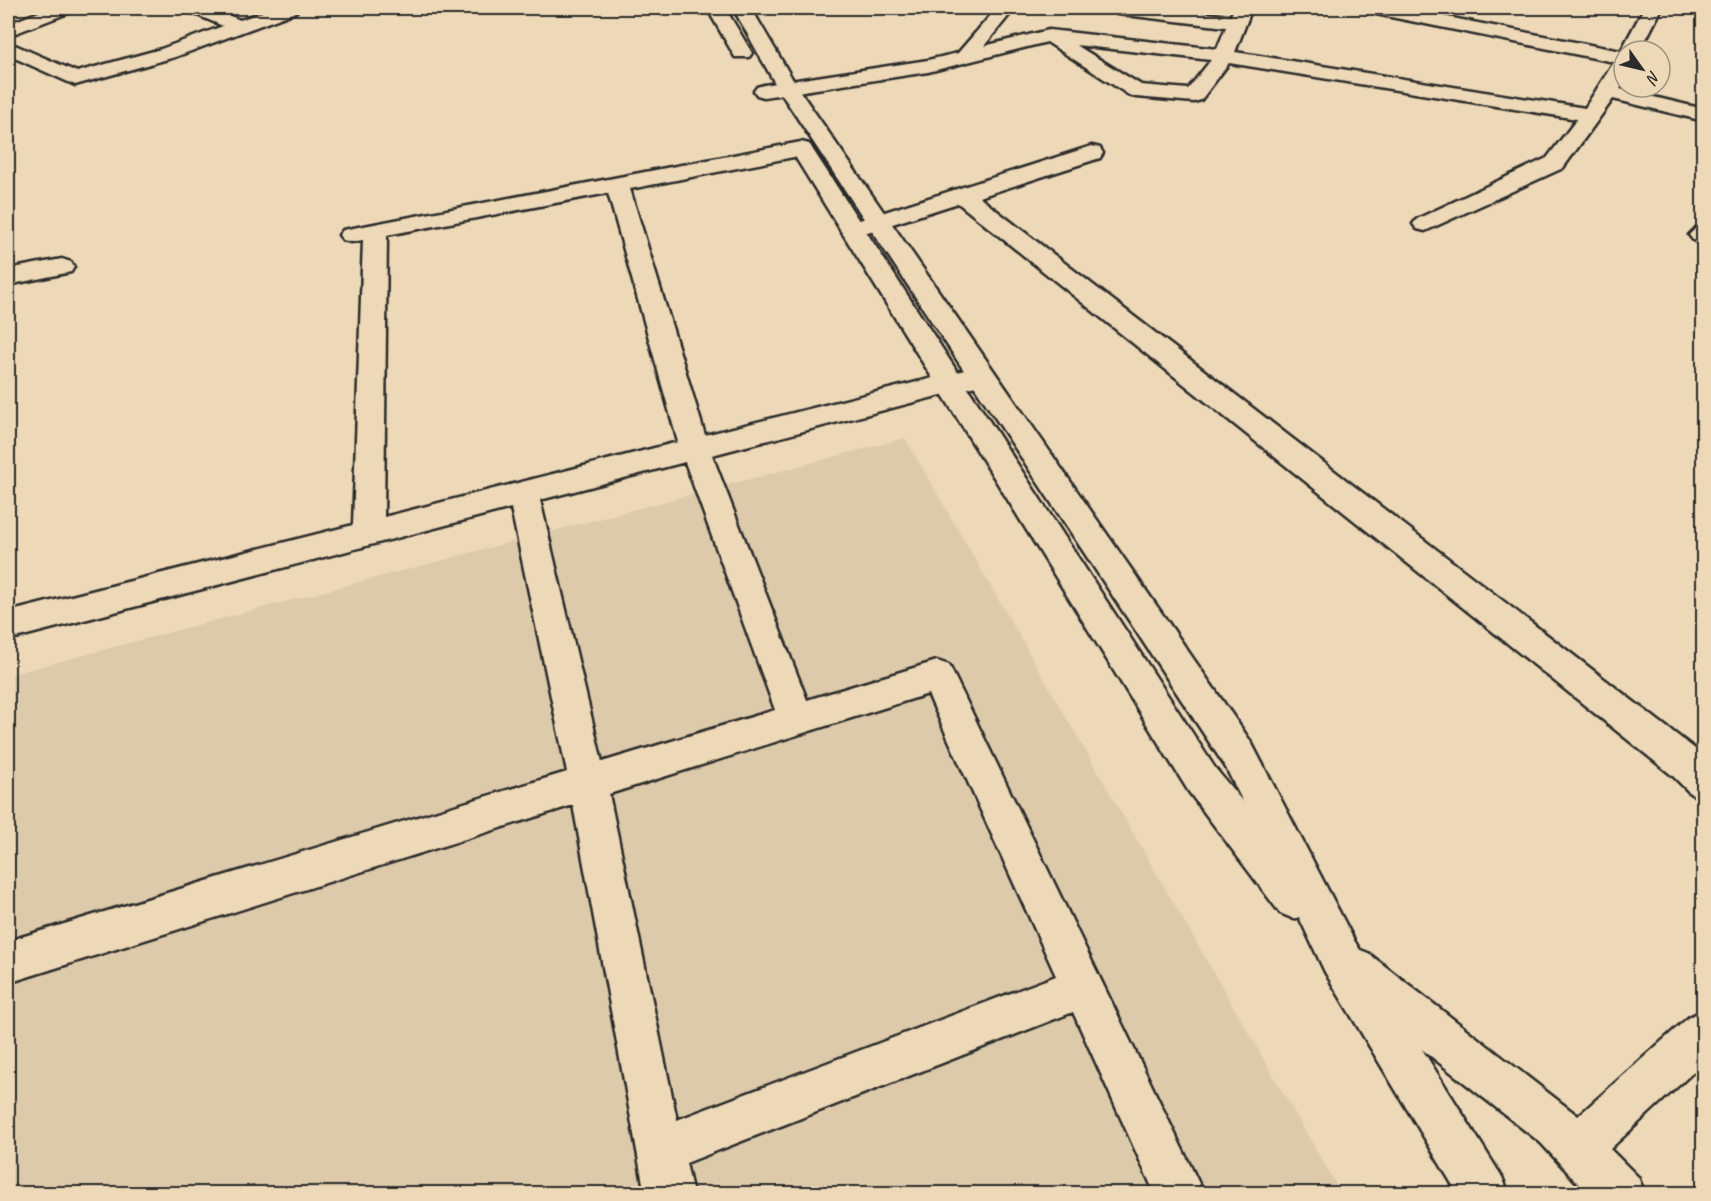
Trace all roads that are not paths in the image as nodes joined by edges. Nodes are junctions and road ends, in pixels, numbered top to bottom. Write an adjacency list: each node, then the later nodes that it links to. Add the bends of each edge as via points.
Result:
1 (64, 8): 14 (street)
2 (197, 8): 12 (street)
3 (289, 8): 12 (street)
4 (716, 8): 22 (street)
5 (742, 8): 22 (street)
6 (1005, 8): 19 (street)
7 (1117, 8): 11 (street)
8 (1376, 8): 13 (street)
9 (1485, 8): 13 (street)
10 (1653, 8): 16 (street)
11 (1239, 15): 18 (street)
12 (238, 26): 17 (street, via 168,53 75,79)
13 (1478, 27): 20 (street)
14 (8, 30)
15 (1049, 36): 18 (street); 18 (street, via 1136,91 1153,94 1194,96); 19 (street)
16 (1636, 39)
17 (8, 48)
18 (1224, 56): 24 (street)
19 (966, 57): 22 (street)
20 (1612, 57)
21 (1612, 84): 23 (street)
22 (776, 89): 26 (street); 31 (street)
23 (1608, 92): 24 (street); 25 (street)
24 (1590, 115): 30 (street, via 1555,163)
25 (1704, 115)
26 (801, 149): 28 (street); 31 (street)
27 (1092, 153): 29 (street)
28 (618, 184): 36 (street); 38 (street, via 363,232)
29 (962, 195): 31 (street); 41 (street)
30 (1425, 224)
31 (864, 226): 34 (street); 35 (street)
32 (62, 267): 33 (street)
33 (8, 277)
34 (981, 375): 35 (street); 43 (street, via 1238,754)
35 (950, 383): 36 (street); 43 (street, via 1202,780)
36 (695, 449): 37 (street); 40 (street)
37 (523, 494): 38 (street); 42 (street)
38 (368, 534): 39 (street)
39 (8, 626)
40 (796, 719): 42 (street); 45 (street, via 937,676)
41 (1698, 766)
42 (588, 783): 44 (street); 48 (street)
43 (1340, 957): 47 (street, via 1557,1127); 51 (street)
44 (8, 962)
45 (1083, 987): 48 (street); 50 (street)
46 (1704, 1032): 47 (street)
47 (1577, 1148): 52 (street)
48 (660, 1150): 49 (street)
49 (669, 1194)
50 (1180, 1194)
51 (1485, 1194)
52 (1621, 1194)

